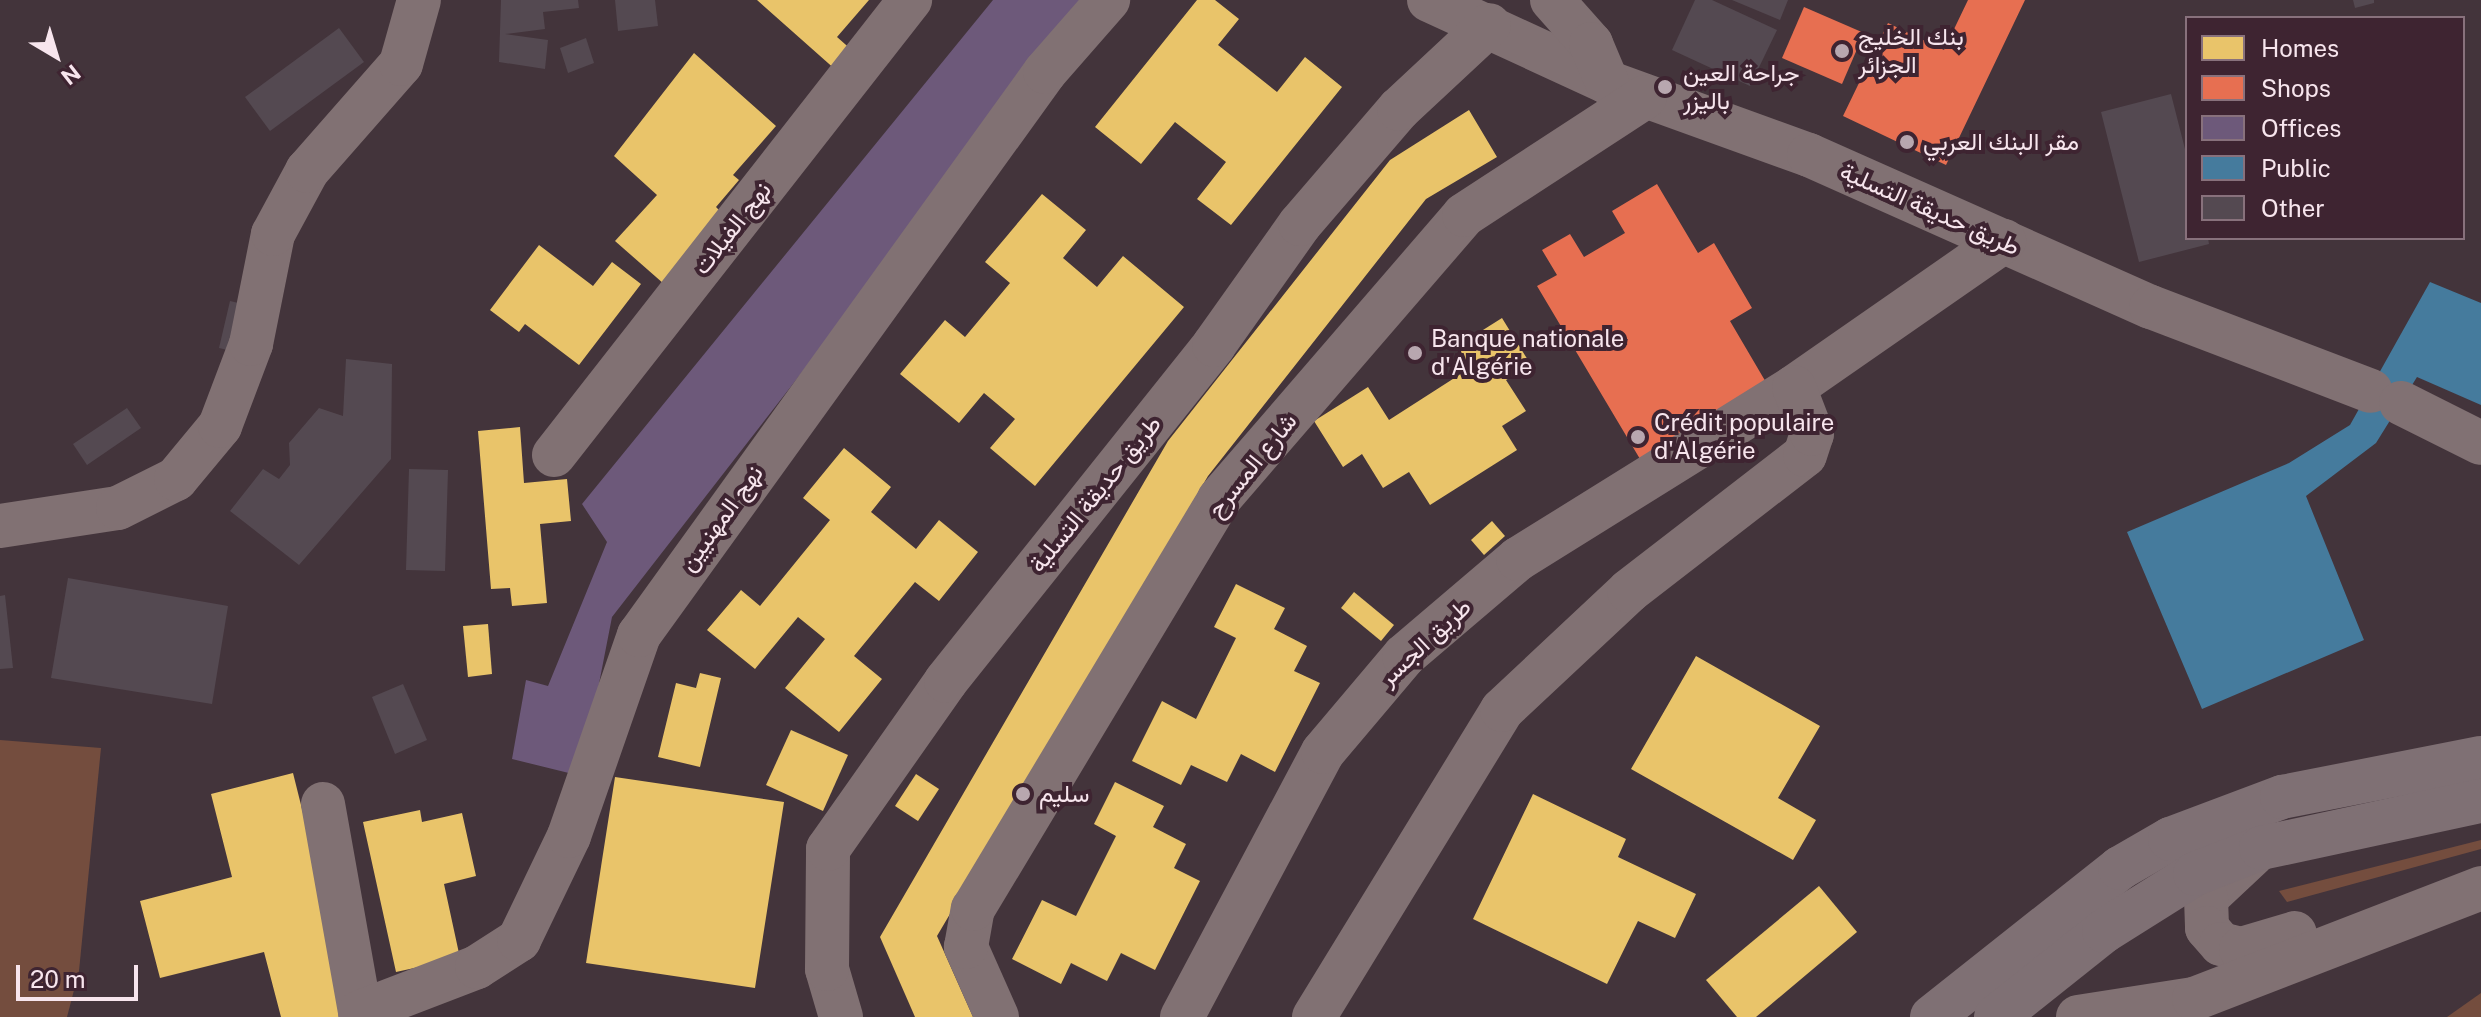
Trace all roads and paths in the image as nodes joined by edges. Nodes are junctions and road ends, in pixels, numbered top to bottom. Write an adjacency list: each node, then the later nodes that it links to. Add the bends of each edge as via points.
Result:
1 (419, 0): 12 (street, via 401,64 307,171 273,234 251,344 220,426 176,479 118,508)
2 (910, 0): 11 (street, نهج الفيلات)
3 (1108, 0): 19 (street, نهج المهنيين, via 1045,72 639,635 569,836 519,940 477,967)
4 (1429, 0): 6 (street, طريق حديقة التسلية)
5 (1552, 0): 7 (street)
6 (1489, 25): 7 (street, طريق حديقة التسلية); 20 (street, طريق حديقة التسلية, via 1399,109 1300,224 1214,345 946,681 828,849 827,969)
7 (1626, 89): 8 (street, طريق حديقة التسلية, via 1809,155); 21 (street, شارع المسرح, via 1464,215 1219,499 973,909 966,947)
8 (2004, 241): 9 (street, طريق الجسر); 10 (street, طريق حديقة التسلية, via 2386,397)
9 (1794, 387): 22 (street, طريق الجسر, via 1518,559 1404,656 1323,752); 23 (street, via 1812,434 1805,455 1619,600 1502,710)
10 (2481, 443)
11 (554, 455)
12 (0, 526)
13 (2481, 758): 24 (main road, via 2282,797 2170,839 2120,868)
14 (2481, 801): 16 (main road)
15 (323, 804): 19 (street, نهج المهنيين)
16 (2261, 848): 17 (street, via 2206,898 2207,928 2230,947 2274,941 2394,895); 25 (main road, via 2149,900)
17 (2481, 880)
18 (2481, 888): 26 (street, via 2194,999)
19 (360, 1015)
20 (841, 1017)
21 (997, 1017)
22 (1182, 1017)
23 (1314, 1017)
24 (1932, 1017)
25 (1996, 1017)
26 (2078, 1017)

